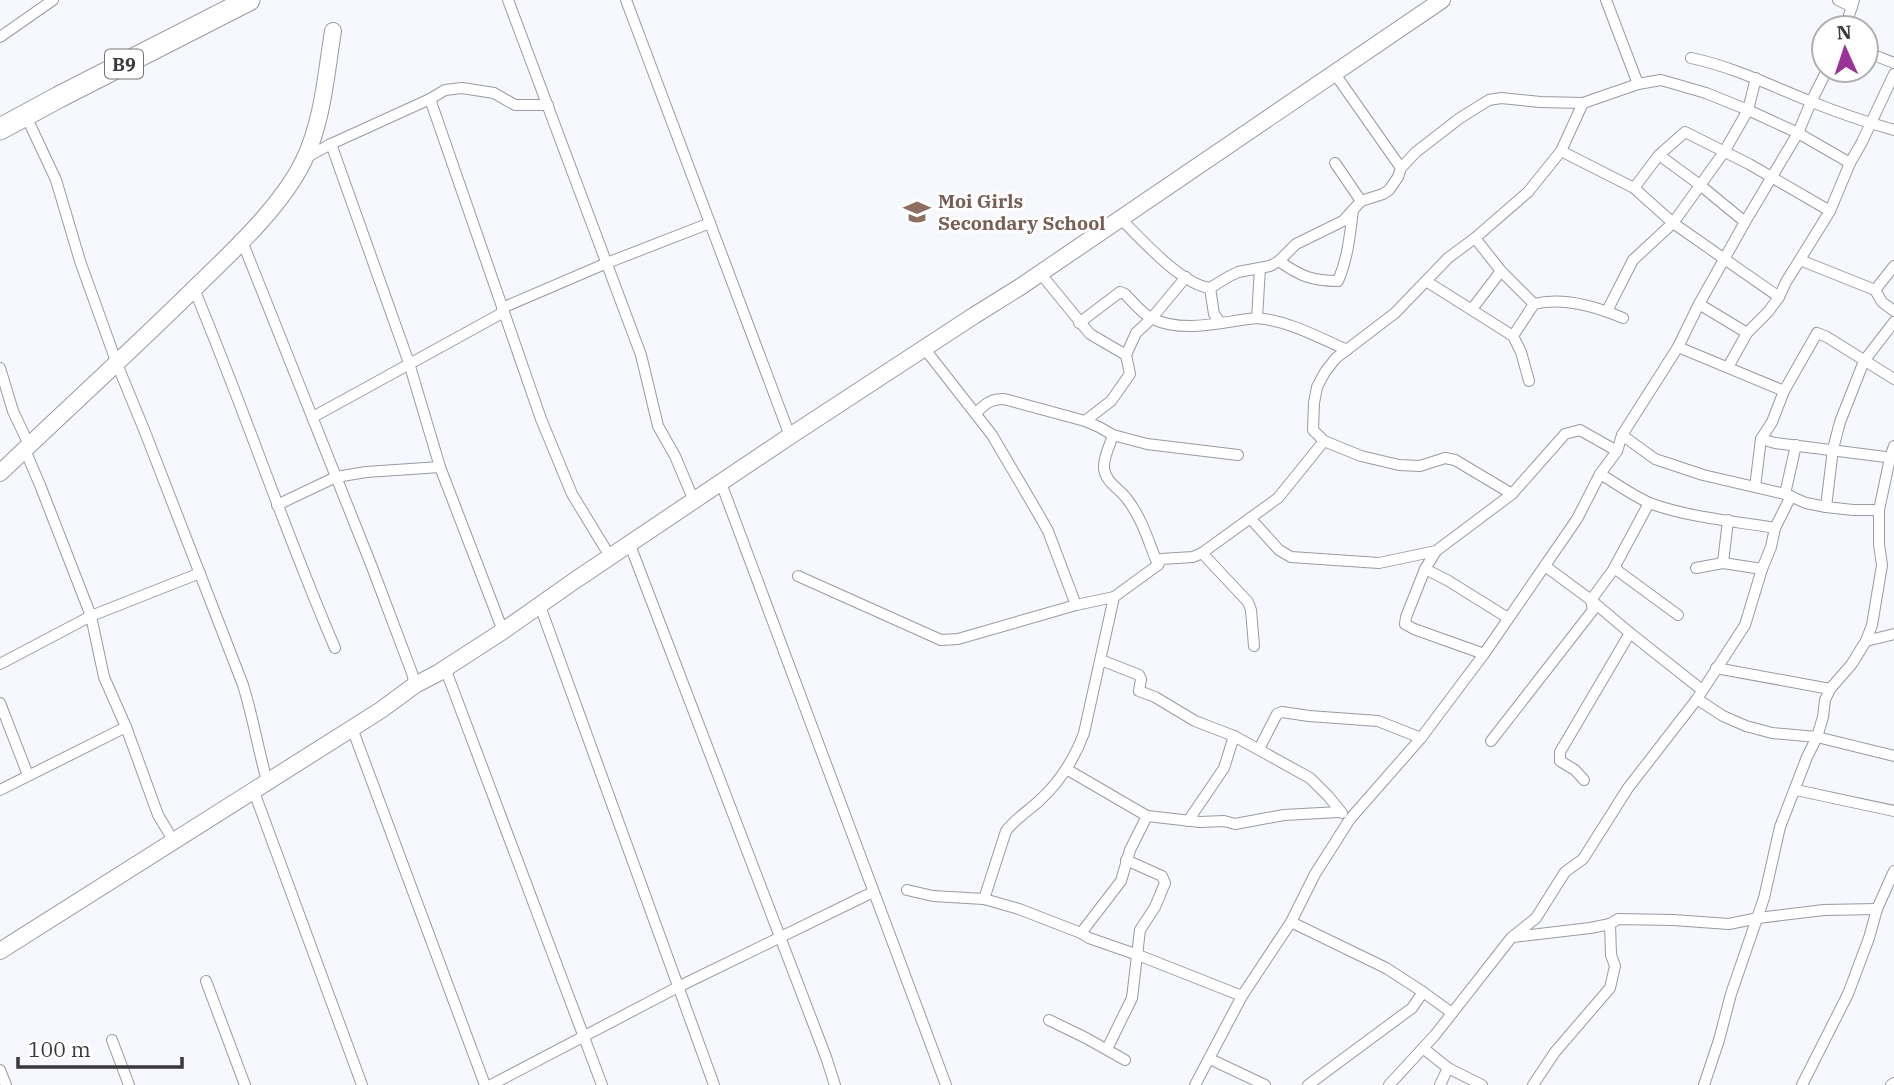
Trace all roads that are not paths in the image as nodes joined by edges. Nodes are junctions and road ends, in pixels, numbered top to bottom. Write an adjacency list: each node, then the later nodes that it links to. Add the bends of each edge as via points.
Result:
1 (53, 0): 10 (street)
2 (249, 0): 22 (highway, B9)
3 (508, 0): 20 (street)
4 (626, 0): 42 (street)
5 (1442, 0): 12 (main road)
6 (1606, 0): 15 (street)
7 (1838, 0): 8 (street)
8 (1853, 3)
9 (333, 31): 31 (main road, via 318,122)
10 (0, 37)
11 (1691, 58): 14 (street)
12 (1335, 74): 34 (street); 40 (main road)
13 (1894, 74): 23 (street)
14 (1756, 78): 18 (street); 21 (street)
15 (1638, 83): 19 (street); 21 (street, via 1661,80)
16 (1820, 84): 18 (street)
17 (430, 99): 20 (street, via 445,90 462,88 494,93 515,105); 27 (street); 63 (street)
18 (1811, 102): 23 (street); 26 (street)
19 (1583, 103): 28 (street); 34 (street, via 1489,100 1426,143)
20 (548, 104): 49 (street)
21 (1748, 110): 26 (street); 29 (street)
22 (26, 116): 24 (highway, B9); 80 (street, via 56,180)
23 (1871, 123): 25 (street); 33 (street)
24 (0, 130)
25 (1894, 130)
26 (1798, 132): 33 (street); 35 (street)
27 (331, 144): 31 (street); 79 (street)
28 (1561, 151): 37 (street); 44 (street, via 1528,191)
29 (1724, 152): 30 (street, via 1685,132); 35 (street); 36 (street)
30 (1659, 155): 36 (street); 37 (street)
31 (305, 158): 45 (main road, via 293,182)
32 (1335, 163): 38 (street)
33 (1850, 163): 39 (street)
34 (1401, 168): 38 (street, via 1389,190)
35 (1772, 178): 39 (street); 41 (street)
36 (1700, 185): 41 (street); 43 (street)
37 (1634, 188): 43 (street)
38 (1357, 205): 48 (street, via 1343,221 1296,244); 48 (street, via 1338,281 1305,277)
39 (1830, 211): 47 (street)
40 (1121, 219): 53 (main road); 54 (street, via 1165,263)
41 (1745, 222): 46 (street)
42 (710, 223): 49 (street); 91 (street)
43 (1673, 223): 46 (street); 64 (street, via 1633,260)
44 (1475, 238): 52 (street); 55 (street)
45 (242, 241): 57 (main road); 87 (street)
46 (1724, 259): 59 (street); 61 (street)
47 (1800, 260): 58 (street); 59 (street)
48 (1279, 261): 51 (street)
49 (607, 263): 63 (street); 109 (street, via 641,355 659,426)
50 (1894, 266): 58 (street)
51 (1260, 268): 56 (street, via 1238,272); 66 (street)
52 (1501, 271): 60 (street); 62 (street)
53 (1040, 273): 71 (street); 75 (main road)
54 (1186, 277): 56 (street); 68 (street)
55 (1426, 281): 62 (street); 76 (street, via 1395,313)
56 (1210, 288): 69 (street)
57 (194, 289): 80 (main road); 111 (street)
58 (1875, 290): 65 (street)
59 (1779, 297): 72 (street)
60 (1534, 304): 64 (street, via 1556,302); 73 (street)
61 (1699, 304): 72 (street); 74 (street)
62 (1472, 309): 73 (street)
63 (503, 310): 79 (street); 120 (street, via 572,494)
64 (1607, 311): 67 (street)
65 (1894, 311)
66 (1257, 318): 69 (street); 76 (street, via 1284,323)
67 (1623, 318)
68 (1151, 319): 69 (street, via 1173,326); 71 (street, via 1120,292); 77 (street, via 1136,333)
69 (1220, 322)
70 (1894, 322): 78 (street)
71 (1079, 323): 77 (street)
72 (1747, 333): 81 (street)
73 (1513, 336): 84 (street)
74 (1678, 347): 81 (street); 90 (street)
75 (924, 348): 86 (street); 91 (main road)
76 (1347, 349): 93 (street, via 1317,387 1314,430)
77 (1126, 355): 88 (street, via 1130,374 1111,401)
78 (1864, 360): 83 (street); 85 (street, via 1817,333); 97 (street)
79 (409, 363): 87 (street); 101 (street)
80 (117, 364): 96 (main road); 130 (street)
81 (1728, 367): 85 (street)
82 (0, 369): 96 (street)
83 (1894, 379)
84 (1529, 381)
85 (1784, 391): 92 (street)
86 (976, 413): 88 (street, via 986,403 1003,399); 134 (street, via 1048,531)
87 (313, 417): 104 (street)
88 (1086, 421): 89 (street)
89 (1113, 435): 99 (street, via 1168,448); 122 (street, via 1104,472 1139,518)
90 (1622, 435): 98 (street); 106 (street, via 1655,459)
91 (790, 436): 105 (main road)
92 (1761, 439): 94 (street); 106 (street)
93 (1324, 441): 107 (street, via 1399,465 1455,460); 114 (street, via 1278,498)
94 (1796, 445): 97 (street); 108 (street)
95 (1894, 446): 100 (street)
96 (27, 448): 102 (main road); 137 (street)
97 (1833, 449): 100 (street); 112 (street)
98 (1617, 451): 103 (street); 107 (street, via 1580,430 1565,434)
99 (1238, 455)
100 (1892, 458): 113 (street)
101 (440, 467): 104 (street); 139 (street)
102 (0, 473)
103 (1600, 474): 110 (street); 125 (street)
104 (336, 478): 111 (street); 150 (street)
105 (721, 483): 109 (main road); 177 (street)
106 (1755, 487): 108 (street)
107 (1512, 494): 118 (street)
108 (1788, 495): 112 (street); 116 (street)
109 (694, 500): 117 (main road)
110 (1649, 503): 115 (street, via 1702,518); 126 (street)
111 (277, 505): 144 (street)
112 (1826, 507): 113 (street)
113 (1879, 510): 123 (street)
114 (1250, 518): 118 (street, via 1291,557 1379,563); 119 (street)
115 (1728, 520): 116 (street); 121 (street)
116 (1775, 528): 129 (street)
117 (630, 545): 120 (main road); 184 (street)
118 (1436, 551): 128 (street)
119 (1202, 553): 122 (street, via 1161,559); 143 (street, via 1248,602)
120 (611, 558): 135 (main road)
121 (1723, 563): 127 (street); 129 (street)
122 (1158, 565): 132 (street)
123 (1882, 565): 124 (street); 142 (street)
124 (1894, 565)
125 (1545, 566): 133 (street); 138 (street)
126 (1614, 568): 133 (street); 136 (street)
127 (1696, 568)
128 (1426, 569): 138 (street); 145 (street, via 1405,624)
129 (1762, 569): 149 (street, via 1745,625)
130 (200, 573): 137 (street); 165 (street, via 252,715 261,760)
131 (798, 576): 134 (street, via 941,640)
132 (1114, 597): 134 (street); 146 (street)
133 (1591, 600): 140 (street); 159 (street, via 1593,610)
134 (1076, 605)
135 (540, 606): 139 (main road); 189 (street)
136 (1678, 615)
137 (91, 616): 147 (street); 154 (street, via 104,677)
138 (1508, 618): 145 (street)
139 (503, 631): 148 (main road)
140 (1630, 633): 152 (street); 164 (street, via 1560,752 1559,761)
141 (1894, 634): 142 (street)
142 (1866, 641): 151 (street)
143 (1254, 646)
144 (335, 648)
145 (1484, 654): 158 (street)
146 (1101, 660): 156 (street, via 1139,675 1139,691); 162 (street, via 1084,733)
147 (0, 664)
148 (445, 668): 150 (main road); 194 (street)
149 (1716, 668): 151 (street); 152 (street)
150 (415, 685): 155 (main road)
151 (1830, 689): 157 (street)
152 (1700, 694): 157 (street, via 1723,716 1746,726); 185 (street, via 1628,788 1583,859 1565,872 1536,918)
153 (0, 703): 163 (street)
154 (126, 727): 163 (street); 173 (street, via 158,815)
155 (352, 728): 165 (main road); 206 (street)
156 (1234, 736): 160 (street); 172 (street, via 1224,768)
157 (1817, 737): 161 (street); 167 (street)
158 (1421, 738): 160 (street, via 1378,721 1283,712); 171 (street)
159 (1491, 741)
160 (1259, 749): 169 (street, via 1310,778)
161 (1894, 756)
162 (1068, 770): 170 (street); 178 (street, via 1006,831)
163 (28, 775): 166 (street)
164 (1584, 780)
165 (260, 785): 173 (main road); 205 (street)
166 (0, 790)
167 (1796, 790): 168 (street); 180 (street, via 1780,827)
168 (1894, 811)
169 (1339, 812): 171 (street); 172 (street, via 1235,824)
170 (1147, 816): 172 (street); 174 (street)
171 (1350, 819): 181 (street)
172 (1188, 821)
173 (173, 840): 186 (main road)
174 (1126, 860): 183 (street, via 1121,881); 187 (street, via 1162,876 1165,883 1140,930)
175 (1894, 871): 179 (street)
176 (907, 890): 178 (street)
177 (873, 892): 184 (street); 211 (street)
178 (984, 899): 183 (street)
179 (1877, 909): 180 (street); 220 (street, via 1848,994)
180 (1758, 918): 182 (street, via 1729,924 1618,919); 219 (street)
181 (1291, 922): 190 (street, via 1386,968); 191 (street)
182 (1610, 924): 185 (street); 218 (street, via 1615,967 1610,988)
183 (1081, 933): 187 (street)
184 (780, 937): 189 (street); 210 (street)
185 (1511, 938): 192 (street)
186 (0, 951)
187 (1138, 955): 191 (street); 197 (street, via 1132,998)
188 (206, 981): 204 (street)
189 (678, 987): 194 (street); 209 (street)
190 (1423, 992): 192 (street); 214 (street, via 1412,1008)
191 (1242, 996): 198 (street)
192 (1452, 1013): 196 (street)
193 (1049, 1020): 197 (street)
194 (583, 1037): 207 (street); 208 (street)
195 (112, 1040): 203 (street)
196 (1423, 1048): 200 (street); 215 (street)
197 (1107, 1049): 199 (street)
198 (1210, 1059): 212 (street); 213 (street)
199 (1125, 1060)
200 (1448, 1068): 216 (street); 217 (street)
201 (0, 1070): 202 (street)
202 (6, 1085)
203 (129, 1085)
204 (246, 1085)
205 (362, 1085)
206 (485, 1085)
207 (491, 1085)
208 (601, 1085)
209 (714, 1085)
210 (835, 1085)
211 (946, 1085)
212 (1195, 1085)
213 (1265, 1085)
214 (1308, 1085)
215 (1390, 1085)
216 (1440, 1085)
217 (1482, 1085)
218 (1533, 1085)
219 (1704, 1085)
220 (1802, 1085)

